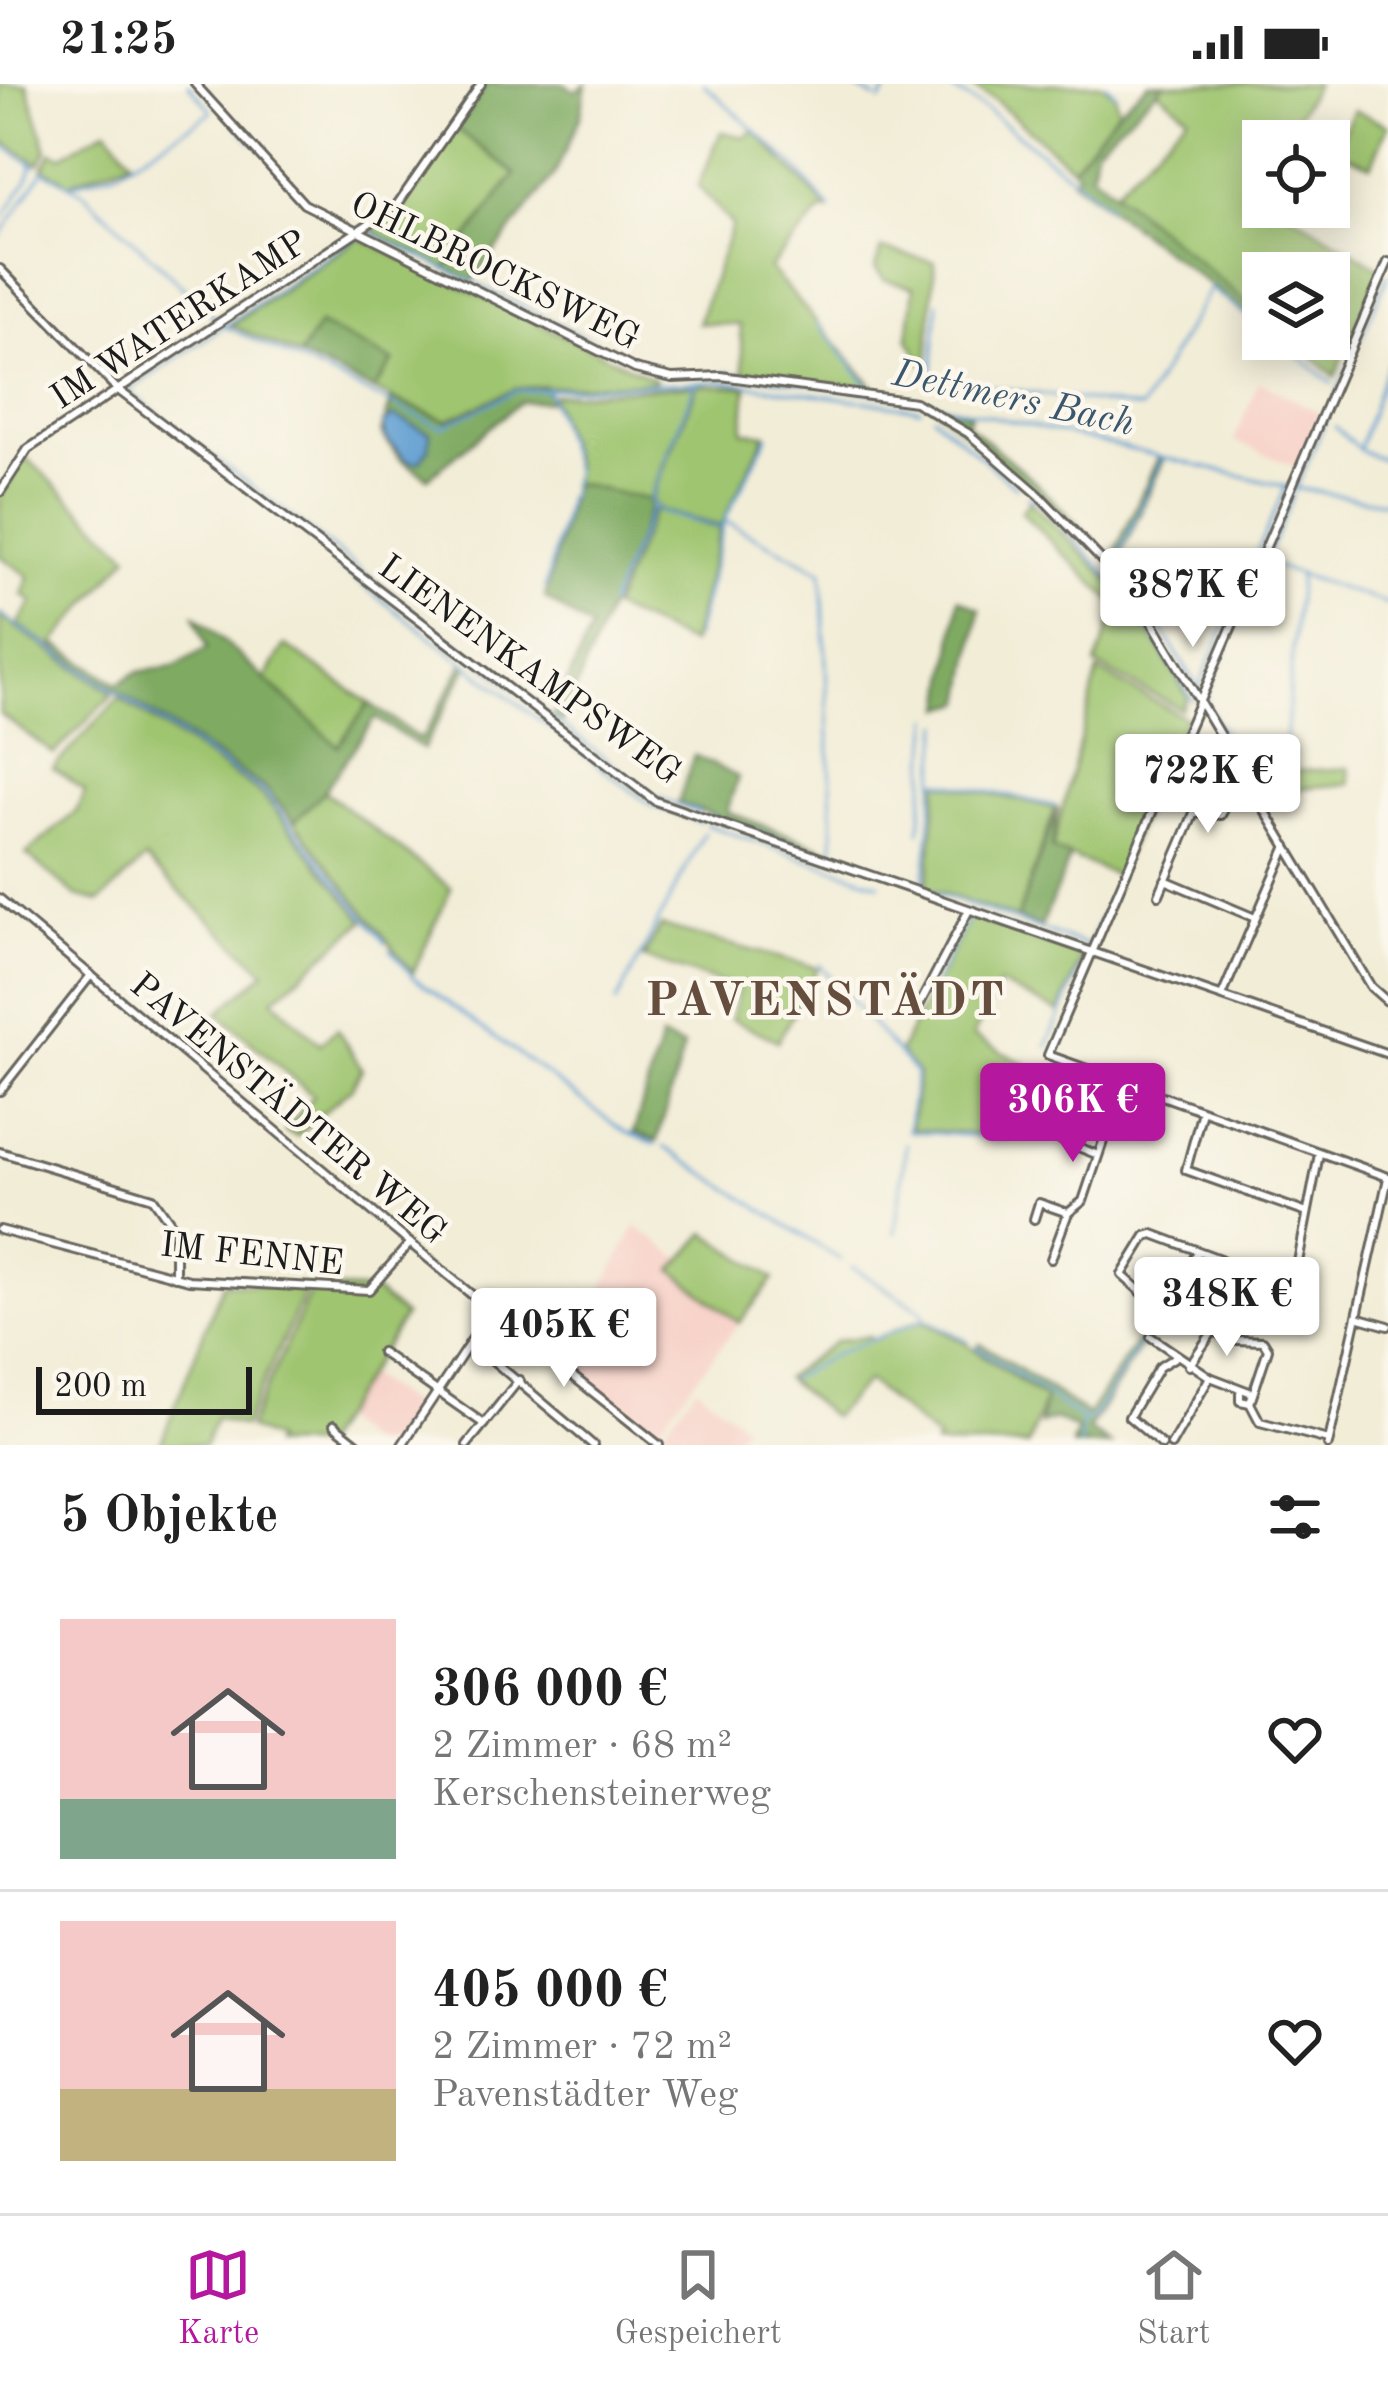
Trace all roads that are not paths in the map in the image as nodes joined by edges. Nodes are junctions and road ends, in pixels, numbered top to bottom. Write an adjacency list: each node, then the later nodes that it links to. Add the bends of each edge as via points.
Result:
1 (195, 84): 3 (street, OHLBROCKSWEG, via 292,195)
2 (481, 84): 3 (street, IM WATERKAMP, via 398,205)
3 (358, 232): 6 (street, IM WATERKAMP); 8 (street, OHLBROCKSWEG, via 655,376 721,376 934,410 1038,494 1124,582)
4 (1388, 262): 8 (street)
5 (0, 269): 6 (street, LIENENKAMPSWEG)
6 (117, 388): 7 (street, IM WATERKAMP, via 28,448); 14 (street, LIENENKAMPSWEG, via 645,795)
7 (0, 492)
8 (1199, 701): 9 (street, OHLBROCKSWEG); 16 (street)
9 (1243, 773): 10 (street, OHLBROCKSWEG); 11 (street, via 1221,815 1194,813)
10 (1287, 845): 15 (street); 19 (street, OHLBROCKSWEG, via 1371,987)
11 (1165, 880): 12 (street); 15 (street)
12 (1159, 895)
13 (0, 899): 17 (street, PAVENSTÄDTER WEG)
14 (969, 910): 16 (street, LIENENKAMPSWEG); 20 (street)
15 (1255, 918): 18 (street)
16 (1092, 952): 18 (street, LIENENKAMPSWEG); 22 (street, via 1048,1055)
17 (91, 975): 24 (street); 34 (street, PAVENSTÄDTER WEG)
18 (1222, 997): 21 (street, LIENENKAMPSWEG)
19 (1388, 1002)
20 (914, 1015)
21 (1388, 1054)
22 (1085, 1069): 23 (street); 28 (street, via 1061,1140)
23 (1123, 1082): 25 (street); 28 (street)
24 (0, 1091)
25 (1202, 1111): 27 (street); 30 (street, via 1186,1169)
26 (0, 1152): 37 (street, via 153,1198 175,1229)
27 (1319, 1152): 29 (street); 30 (street)
28 (1098, 1155): 31 (street, via 1082,1201)
29 (1388, 1178): 39 (street)
30 (1307, 1213): 35 (street, via 1298,1262 1280,1286 1262,1288)
31 (1068, 1214): 32 (street, via 1040,1203); 36 (street)
32 (1034, 1219)
33 (0, 1230): 37 (street, IM FENNE)
34 (410, 1243): 37 (street, IM FENNE, via 369,1290); 38 (street, PAVENSTÄDTER WEG)
35 (1198, 1252): 35 (street, via 1146,1236 1122,1275 1165,1304)
36 (1052, 1258)
37 (175, 1277)
38 (490, 1311): 48 (street); 59 (street, PAVENSTÄDTER WEG)
39 (1360, 1318): 40 (street); 54 (street)
40 (1388, 1326)
41 (1150, 1337): 44 (street)
42 (478, 1348): 47 (street)
43 (381, 1352): 48 (street)
44 (1177, 1356): 45 (street); 60 (street, via 1159,1367 1129,1417)
45 (1189, 1366): 46 (street); 50 (street, via 1216,1330 1264,1341)
46 (1210, 1377): 49 (street); 60 (street)
47 (519, 1380): 52 (street); 58 (street)
48 (439, 1390): 52 (street); 56 (street)
49 (1241, 1392): 50 (street); 51 (street, via 1240,1401)
50 (1252, 1393): 51 (street)
51 (1250, 1403): 54 (street, via 1266,1424)
52 (484, 1424): 57 (street)
53 (334, 1425): 55 (street)
54 (1328, 1442)
55 (359, 1445)
56 (402, 1445)
57 (467, 1445)
58 (593, 1445)
59 (659, 1445)
60 (1166, 1445)

